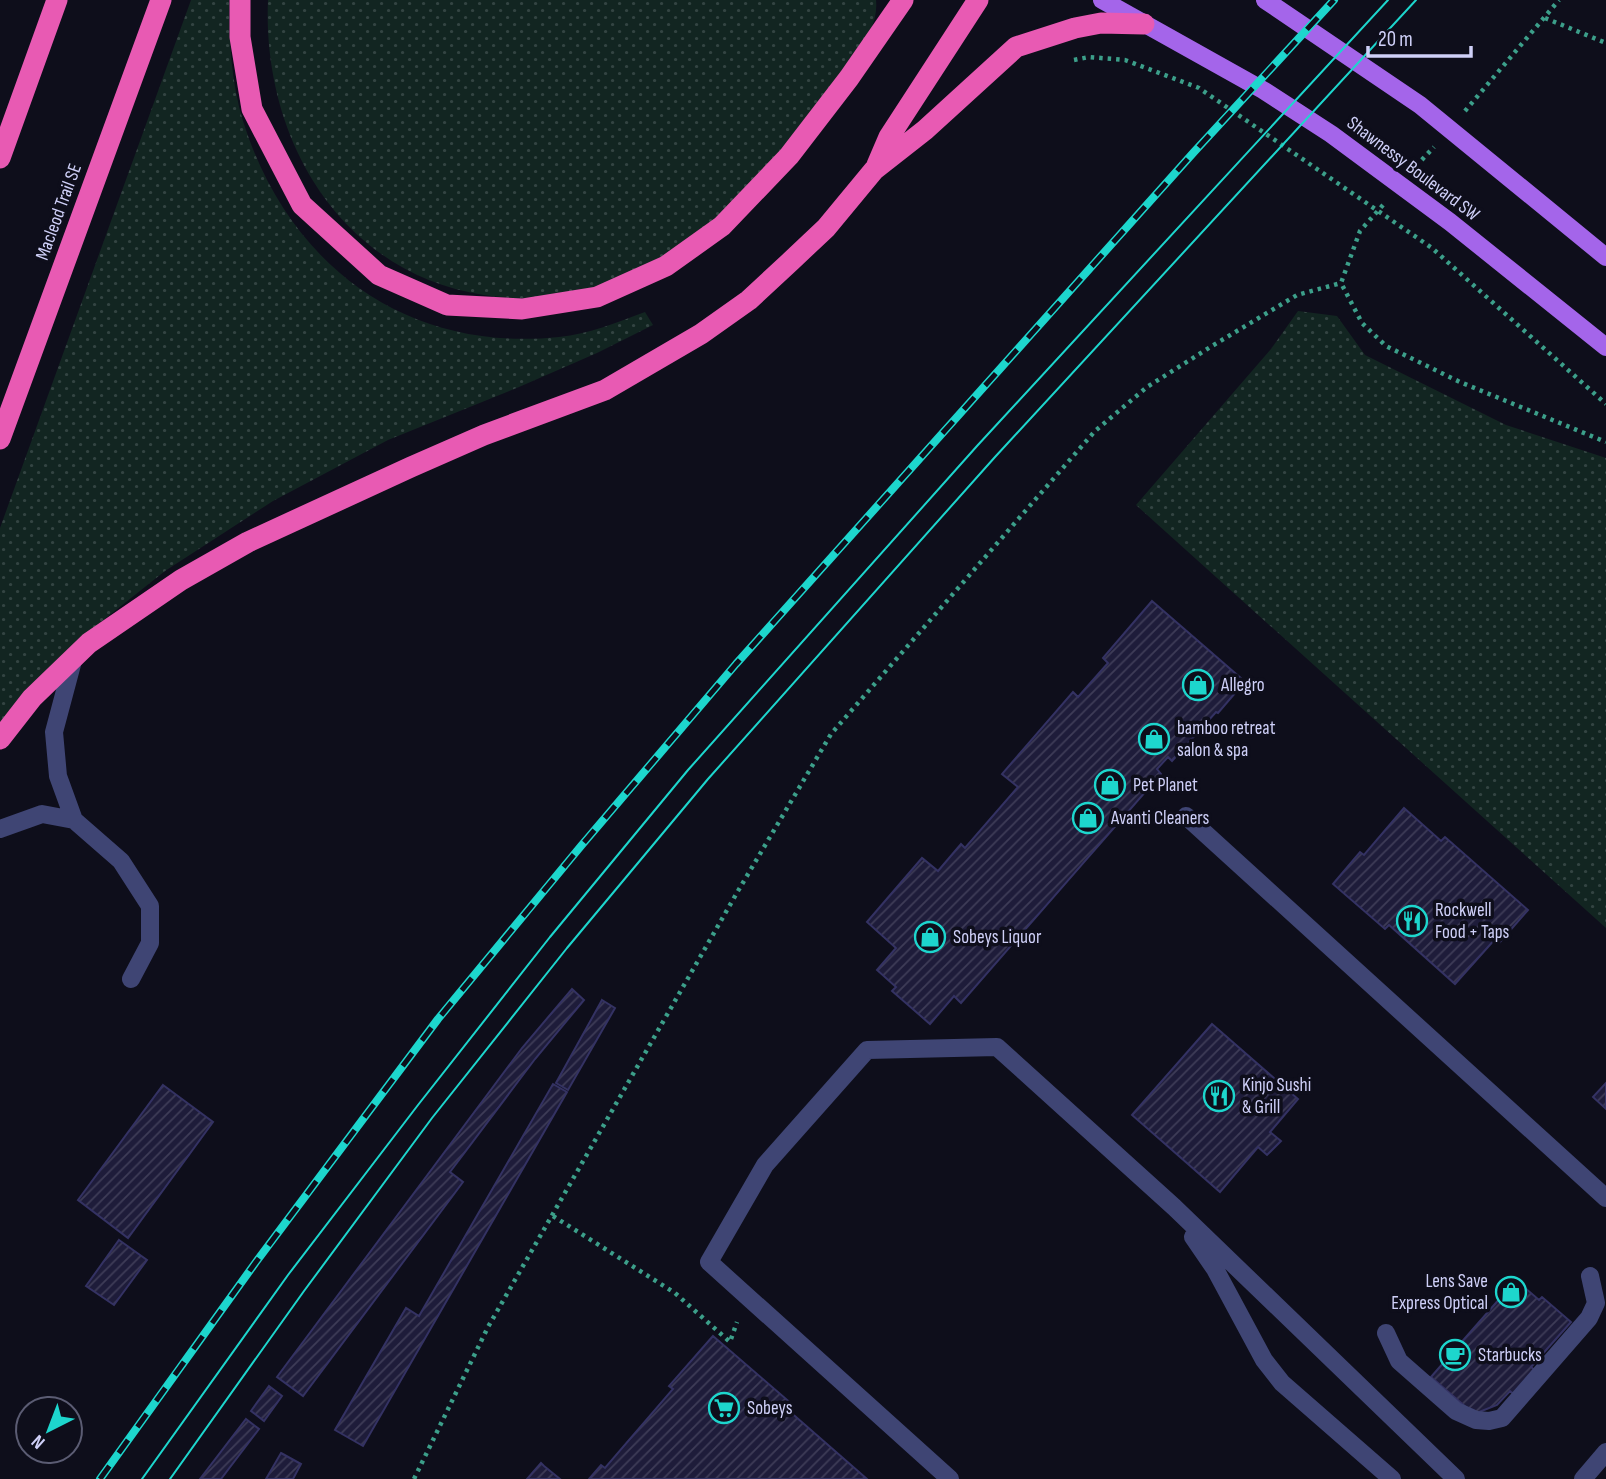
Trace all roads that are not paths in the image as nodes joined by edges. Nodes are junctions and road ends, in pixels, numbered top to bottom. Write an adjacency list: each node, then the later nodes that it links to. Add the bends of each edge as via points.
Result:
1 (57, 0): 11 (highway)
2 (161, 0): 15 (highway, Macleod Trail SE)
3 (240, 0): 9 (highway, via 240,37 252,109 302,205 379,275 447,305 522,309 597,297 666,266 722,226 789,156)
4 (884, 0): 9 (highway)
5 (903, 0): 9 (highway)
6 (978, 0): 12 (highway, via 889,137)
7 (1102, 0): 10 (main road, Shawnessy Boulevard SW)
8 (1265, 0): 13 (main road, via 1420,105)
9 (885, 24)
10 (1144, 24): 12 (highway, via 1075,27 1016,47); 14 (main road, Shawnessy Boulevard SW, via 1331,134)
11 (0, 158)
12 (874, 170): 16 (highway, via 826,228 749,300 701,334 605,390 484,435 248,542 131,612)
13 (1606, 257)
14 (1606, 347)
15 (0, 439)
16 (74, 657): 17 (highway, via 32,698); 19 (street, via 54,732 58,776)
17 (0, 739)
18 (1186, 817): 22 (street)
19 (74, 820): 20 (street, via 42,814); 21 (street, via 121,861 150,906 150,943)
20 (0, 829)
21 (131, 979)
22 (1606, 1198)
23 (1174, 1207): 27 (street, via 997,1047 867,1050 765,1165 709,1262); 28 (street, via 1215,1269 1264,1360 1282,1382); 29 (street)
24 (1590, 1276): 25 (street, via 1596,1303 1589,1318 1502,1418 1476,1420 1456,1411 1399,1361)
25 (1386, 1333)
26 (1606, 1452): 30 (street)
27 (950, 1479)
28 (1392, 1479)
29 (1456, 1479)
30 (1583, 1479)

